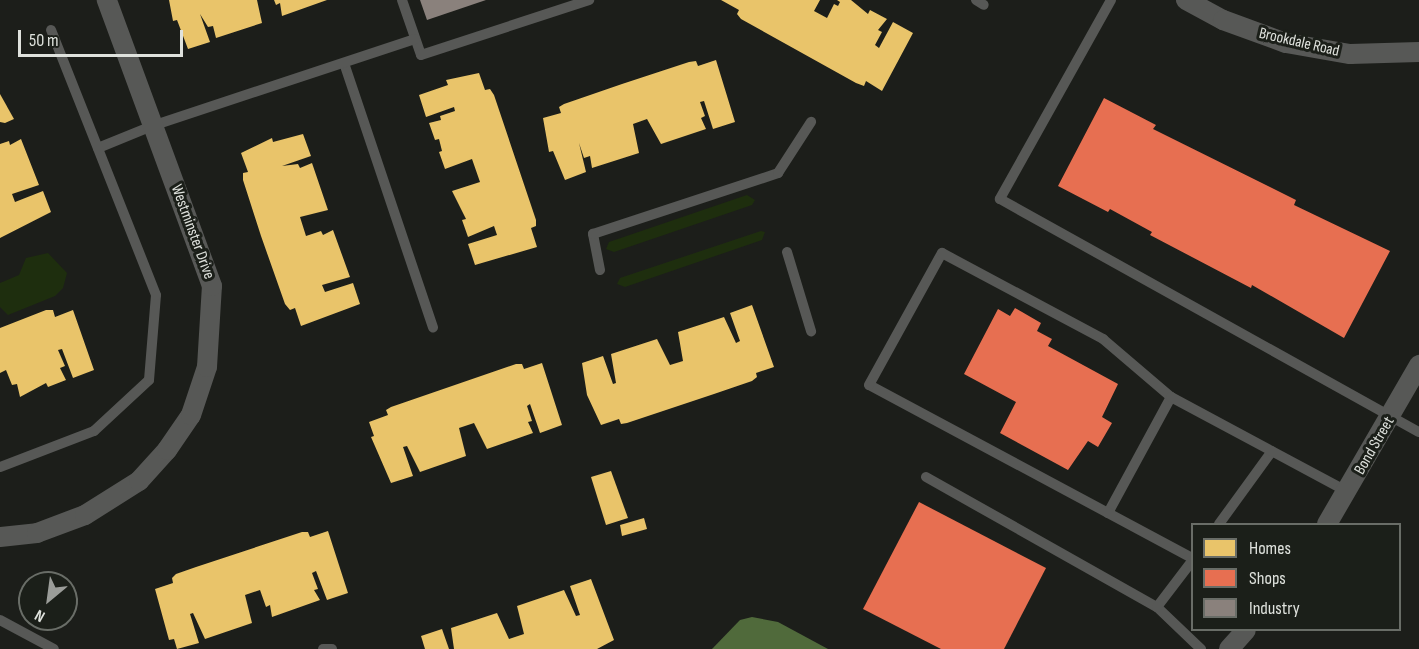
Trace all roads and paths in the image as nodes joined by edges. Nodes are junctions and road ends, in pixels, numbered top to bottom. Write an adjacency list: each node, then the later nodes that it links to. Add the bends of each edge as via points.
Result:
1 (107, 0): 11 (street, Westminster Drive)
2 (402, 0): 7 (lane)
3 (589, 0): 7 (lane, via 421,56)
4 (1111, 0): 19 (lane, via 1000,200)
5 (1185, 0): 8 (street, Brookdale Road, via 1223,20 1286,44 1350,54)
6 (51, 30): 12 (lane)
7 (415, 39): 9 (lane)
8 (1419, 52)
9 (344, 63): 11 (lane); 15 (lane)
10 (811, 122): 14 (lane, via 778,173 593,234)
11 (152, 126): 12 (lane); 28 (street, Westminster Drive, via 212,286 207,367 190,415 140,481 85,515 37,533)
12 (98, 148): 22 (lane, via 156,295 149,380 94,431)
13 (788, 252): 16 (lane)
14 (600, 270)
15 (433, 327)
16 (811, 331)
17 (1419, 365): 19 (street, Bond Street)
18 (1170, 397): 21 (lane); 25 (lane); 25 (lane, via 1103,339 942,253 869,385)
19 (1392, 416): 20 (lane); 24 (street, Bond Street)
20 (1419, 432)
21 (1272, 451): 24 (lane); 26 (lane)
22 (0, 466)
23 (926, 477): 31 (lane)
24 (1348, 492): 27 (street, Bond Street)
25 (1108, 513): 29 (lane)
26 (1220, 523)
27 (1328, 523)
28 (0, 537)
29 (1191, 559)
30 (1191, 561): 31 (lane)
31 (1157, 607): 37 (lane)
32 (0, 620): 34 (lane)
33 (1245, 631): 38 (street)
34 (54, 649)
35 (323, 649): 36 (lane)
36 (332, 649)
37 (1201, 649)
38 (1228, 649)

